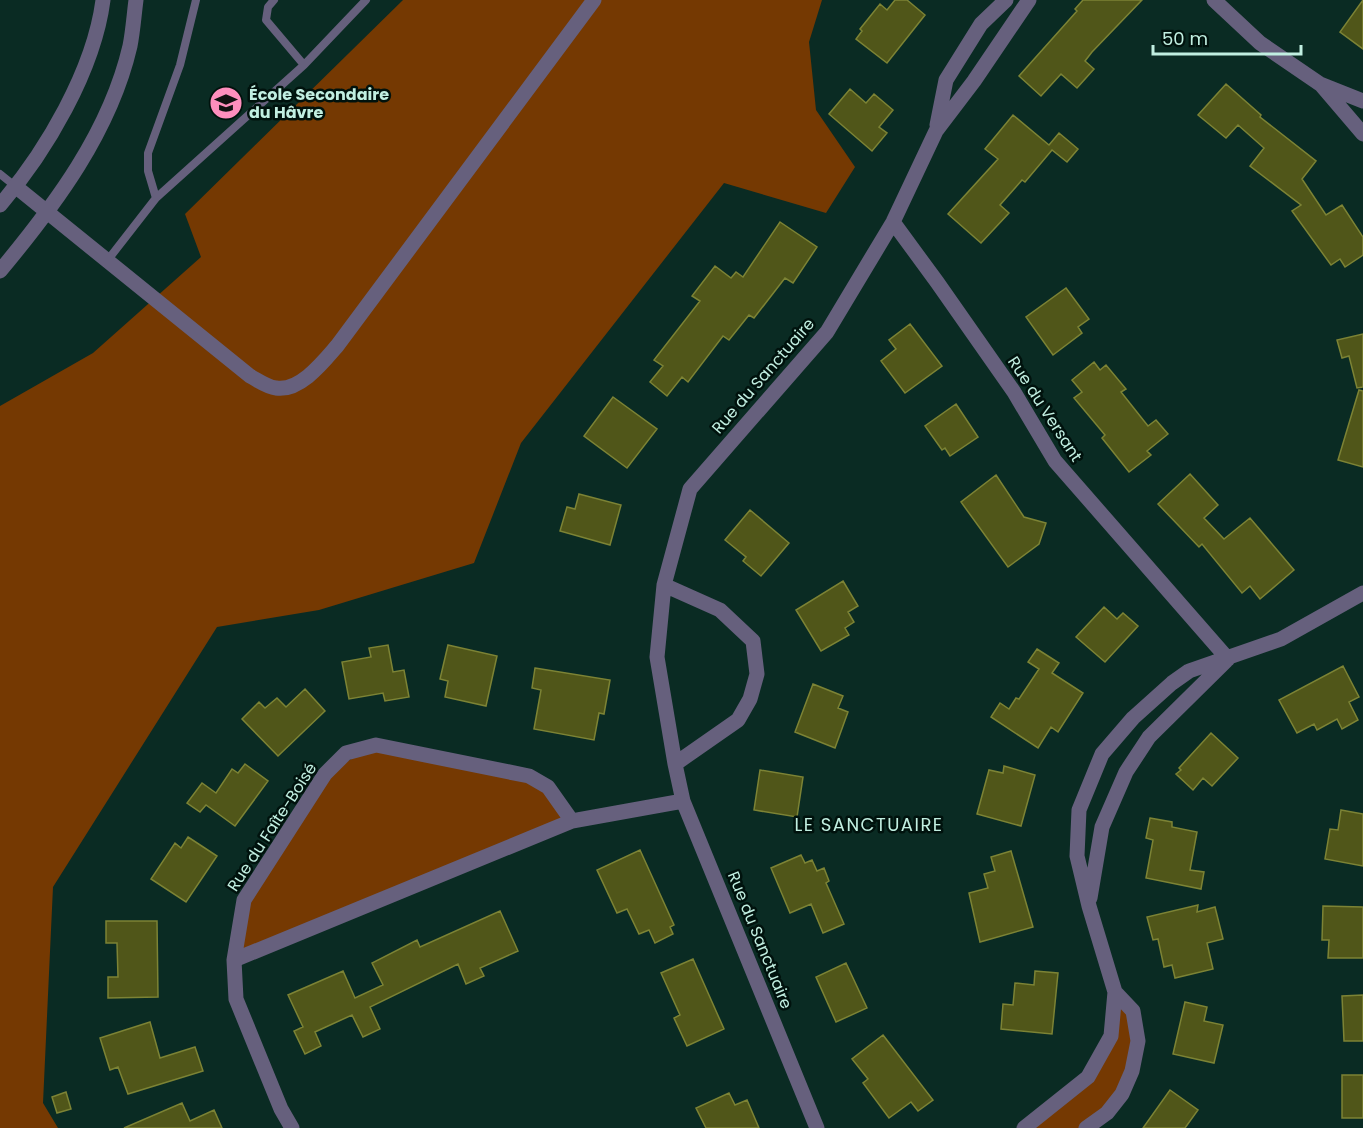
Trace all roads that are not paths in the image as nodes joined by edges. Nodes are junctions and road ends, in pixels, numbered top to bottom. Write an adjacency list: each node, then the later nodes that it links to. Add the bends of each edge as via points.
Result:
1 (103, 0): 16 (street, via 80,80)
2 (135, 0): 19 (street, via 130,45 117,87 99,129)
3 (196, 0): 17 (lane, via 180,65 148,153 147,171)
4 (274, 0): 10 (lane, via 266,20)
5 (366, 0): 10 (lane)
6 (594, 0): 21 (street, via 337,346 305,379 279,389 250,376)
7 (1006, 0): 13 (street, Rue du Sanctuaire, via 981,24 946,80)
8 (1029, 0): 13 (street, Rue du Sanctuaire)
9 (1214, 0): 11 (street, via 1260,43)
10 (304, 65): 17 (lane)
11 (1320, 84): 12 (street); 14 (street)
12 (1363, 100)
13 (936, 130): 20 (street, Rue du Sanctuaire)
14 (1363, 134)
15 (0, 174): 16 (lane)
16 (15, 186): 18 (street); 19 (street)
17 (156, 198): 21 (lane)
18 (0, 205)
19 (48, 213): 21 (street); 22 (street)
20 (893, 222): 23 (street, Rue du Sanctuaire, via 827,332 690,489); 25 (street, Rue du Versant, via 1014,392 1055,461)
21 (107, 261)
22 (0, 271)
23 (664, 585): 26 (street, Rue du Sanctuaire, via 657,657); 26 (street, via 720,610 753,641 757,674 750,699 738,720)
24 (1363, 593): 25 (street, via 1281,639)
25 (1228, 659): 29 (street, via 1149,737 1126,772 1102,827); 29 (street, via 1190,671 1172,683 1133,718 1102,754 1079,810 1077,856)
26 (675, 764): 27 (street, Rue du Sanctuaire)
27 (683, 801): 28 (street); 33 (street, Rue du Sanctuaire)
28 (572, 821): 30 (street); 30 (street, Rue du Faîte-Boisé, via 548,787 529,776 376,745 346,753 325,774 244,900)
29 (1089, 906): 31 (street)
30 (234, 960): 32 (street, Rue du Faîte-Boisé, via 236,999)
31 (1115, 992): 34 (street, via 1111,1036 1088,1077); 35 (street, via 1133,1011 1137,1041 1132,1071 1112,1107)
32 (292, 1128)
33 (818, 1128)
34 (1024, 1128)
35 (1086, 1128)

